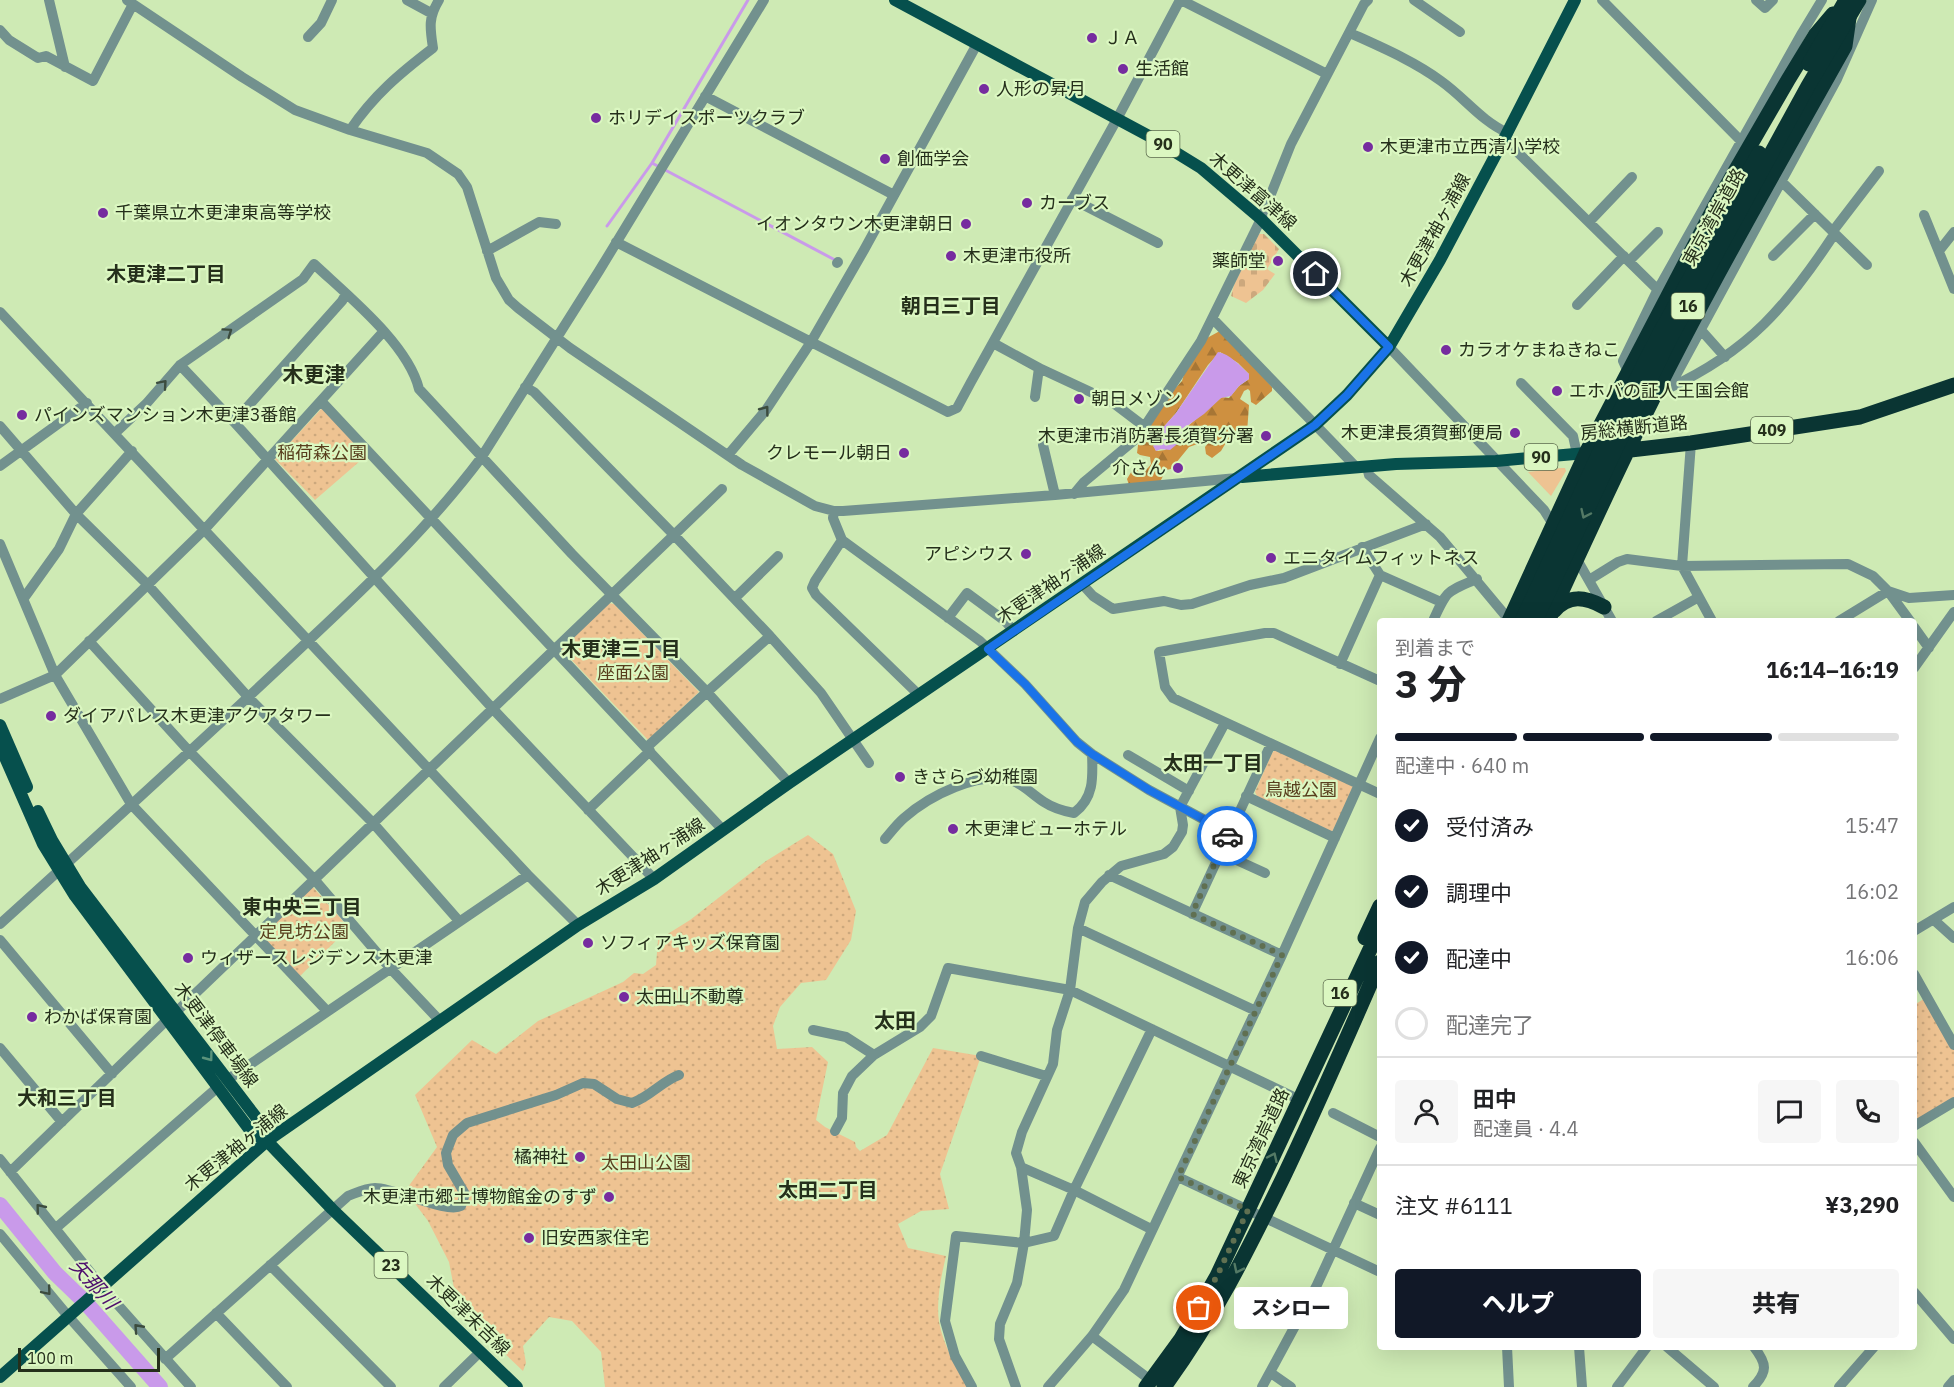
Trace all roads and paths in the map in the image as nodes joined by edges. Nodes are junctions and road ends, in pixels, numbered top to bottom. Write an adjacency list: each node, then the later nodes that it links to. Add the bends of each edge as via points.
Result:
1 (49, 0): 26 (street)
2 (332, 0): 24 (street, via 321,23)
3 (407, 0): 19 (street)
4 (439, 0): 19 (street)
5 (764, 0): 28 (street)
6 (895, 0): 25 (main road, 木更津富津線 / 90)
7 (1180, 0): 27 (street); 29 (street)
8 (1368, 0): 23 (street)
9 (1414, 0): 22 (street)
10 (1575, 0): 31 (main road, 木更津袖ヶ浦線)
11 (1602, 0): 32 (street)
12 (1756, 0): 13 (street, via 1765,8)
13 (1773, 0)
14 (1822, 0): 32 (street)
15 (1845, 0): 68 (highway, 16, via 1816,34 1760,128); 130 (highway, 東京湾岸道路 / 16, bridge, via 1661,332 1603,445)
16 (1859, 0): 20 (highway, 東京湾岸道路 / 16, bridge)
17 (1872, 0): 35 (street, via 1837,80)
18 (130, 2): 26 (street, via 93,81); 30 (street, via 295,110)
19 (431, 13): 30 (street, via 433,48 372,99)
20 (1849, 18): 72 (highway, 16, via 1845,46 1745,224); 131 (highway, 東京湾岸道路 / 16, one-way to 131, bridge, via 1672,335)
21 (0, 30): 26 (street, via 38,58 46,56)
22 (1460, 32)
23 (1350, 33): 27 (street); 31 (street, via 1442,81)
24 (308, 37)
25 (977, 44): 29 (main road, 木更津富津線 / 90); 36 (street)
26 (65, 67)
27 (1327, 74): 40 (street, via 1291,144)
28 (705, 96): 36 (street); 46 (street)
29 (1117, 119): 37 (street); 40 (main road, 木更津富津線 / 90, via 1201,168)
30 (350, 130): 48 (street, via 427,153 458,174 474,204)
31 (1506, 136): 41 (street); 64 (main road, 木更津袖ヶ浦線)
32 (1742, 142): 54 (street)
33 (1878, 171): 45 (street)
34 (1632, 177): 41 (street)
35 (1781, 181): 38 (street); 59 (street)
36 (894, 195): 62 (street)
37 (1072, 199): 47 (street); 63 (street)
38 (1815, 214): 45 (street); 50 (street)
39 (1924, 215): 49 (street)
40 (1261, 219): 58 (street); 64 (main road, 木更津富津線 / 90)
41 (1590, 221): 51 (street)
42 (556, 224): 48 (street, via 538,222)
43 (1954, 231): 49 (street)
44 (1658, 232): 51 (street)
45 (1834, 232): 52 (street); 65 (street, via 1784,303 1752,337)
46 (616, 242): 61 (street); 62 (street)
47 (1158, 243)
48 (487, 251): 61 (street, via 509,300)
49 (1939, 251): 53 (street)
50 (1773, 256)
51 (1627, 259): 54 (street); 56 (street)
52 (1867, 265)
53 (1954, 289)
54 (1658, 290): 68 (street, via 1623,361)
55 (346, 294): 60 (street); 66 (street, one-way to 55, via 303,279 314,264); 76 (street)
56 (1577, 305)
57 (0, 312): 75 (street)
58 (1213, 319): 77 (street); 79 (street)
59 (1701, 330): 65 (street); 72 (street)
60 (383, 332): 74 (street); 88 (street, via 406,358 416,375 418,389)
61 (557, 338): 71 (street); 87 (street)
62 (811, 342): 63 (street, via 948,412 957,408); 87 (street, one-way to 62, via 766,410)
63 (993, 344): 67 (street)
64 (1389, 347): 77 (main road); 90 (street)
65 (1725, 357): 72 (street)
66 (180, 364): 76 (street); 80 (street, one-way to 66)
67 (1039, 368): 73 (street); 79 (street, via 1112,402)
68 (1628, 372): 86 (highway, 16)
69 (1521, 383): 86 (street, via 1573,436)
70 (1954, 385): 81 (highway, 房総横断道路 / 409, via 1860,417)
71 (525, 387): 88 (street); 103 (street)
72 (1664, 389): 85 (highway, 16)
73 (1035, 397)
74 (321, 401): 89 (street); 99 (street)
75 (87, 403): 80 (street); 83 (street)
76 (234, 422): 89 (street)
77 (1315, 425): 92 (street); 93 (main road)
78 (0, 426): 83 (street)
79 (1144, 427): 95 (street, via 1137,438)
80 (115, 433): 84 (street)
81 (1691, 443): 85 (highway, 房総横断道路 / 409); 109 (street)
82 (1043, 445): 96 (street)
83 (23, 451): 91 (street); 98 (street)
84 (132, 451): 98 (street); 102 (street)
85 (1627, 451): 86 (highway, 房総横断道路 / 409); 108 (highway, 16)
86 (1581, 453): 90 (main road, 房総横断道路 / 90); 101 (highway, 16)
87 (728, 455): 97 (street, via 804,500)
88 (481, 458): 99 (street); 117 (street)
89 (268, 460): 102 (street); 111 (street)
90 (1496, 461): 92 (main road, 房総横断道路 / 90); 101 (street, via 1544,510)
91 (0, 466)
92 (1362, 467): 93 (main road, 房総横断道路 / 90); 100 (street)
93 (1240, 477): 95 (street); 115 (main road, 木更津袖ヶ浦線)
94 (722, 489): 103 (street)
95 (1074, 494): 96 (street)
96 (1056, 495): 97 (street)
97 (834, 511): 104 (street)
98 (76, 514): 114 (street); 120 (street, via 59,549)
99 (432, 519): 111 (street); 143 (street)
100 (1426, 524): 106 (street); 112 (street)
101 (1554, 526): 108 (street); 129 (highway, 16)
102 (204, 529): 114 (street); 141 (street)
103 (674, 535): 117 (street); 121 (street)
104 (842, 540): 126 (street); 150 (street, via 812,588)
105 (0, 544): 120 (street)
106 (1362, 547): 110 (street); 115 (street, via 1284,578 1192,604 1164,601 1113,609)
107 (778, 556): 121 (street)
108 (1577, 560): 113 (street); 125 (highway, 16)
109 (1682, 566): 113 (street, via 1627,559); 116 (street, via 1848,564 1873,576); 119 (street)
110 (1380, 575): 122 (street); 145 (street)
111 (374, 578): 141 (street); 153 (street)
112 (1477, 579): 122 (street, via 1450,591); 128 (street)
113 (1589, 580): 123 (street)
114 (147, 584): 140 (street); 151 (street)
115 (1083, 585): 137 (main road, 木更津袖ヶ浦線)
116 (1888, 591): 118 (street, via 1909,598); 135 (street); 136 (street)
117 (612, 594): 143 (street); 149 (street)
118 (1954, 594)
119 (1699, 597): 133 (street); 134 (street)
120 (24, 598): 147 (street)
121 (735, 598): 139 (street)
122 (1441, 602): 127 (street)
123 (1604, 607): 125 (highway, via 1574,598 1566,600); 132 (street)
124 (1954, 612): 142 (street)
125 (1550, 617)
126 (948, 618): 137 (street, via 967,593); 144 (street)
127 (1434, 618)
128 (1508, 618)
129 (1511, 618)
130 (1523, 618)
131 (1536, 618)
132 (1610, 618)
133 (1661, 618)
134 (1710, 618)
135 (1844, 618)
136 (1908, 618)
137 (1014, 631): 144 (main road, 木更津袖ヶ浦線)
138 (1917, 631): 142 (street)
139 (770, 636): 149 (street); 156 (street, via 821,693)
140 (89, 641): 147 (street); 161 (street)
141 (308, 641): 151 (street); 165 (street)
142 (1929, 648): 146 (street)
143 (555, 649): 153 (street); 160 (street)
144 (988, 649): 150 (main road, 木更津袖ヶ浦線); 162 (street)
145 (1340, 664): 148 (street); 154 (street, via 1274,633 1159,652 1165,687 1173,698)
146 (1917, 665)
147 (55, 675): 152 (street); 171 (street)
148 (1377, 680)
149 (706, 692): 160 (street); 166 (street)
150 (919, 695): 156 (main road, 木更津袖ヶ浦線)
151 (249, 698): 161 (street); 174 (street)
152 (0, 699)
153 (493, 709): 165 (street); 173 (street)
154 (1225, 723): 157 (street); 168 (street)
155 (0, 725): 180 (main road, 木更津停車場線)
156 (853, 740): 164 (street); 166 (main road, 木更津袖ヶ浦線)
157 (1271, 744): 167 (street); 170 (street)
158 (1377, 745): 167 (street)
159 (0, 746): 180 (main road, 木更津停車場線, via 43,844)
160 (648, 749): 173 (street); 175 (street)
161 (189, 751): 171 (street); 184 (street)
162 (1092, 754): 172 (street); 178 (street, via 1092,790 1074,813 1045,803 1015,782 988,778 926,802)
163 (1128, 755): 168 (street)
164 (869, 763)
165 (429, 768): 174 (street); 182 (street)
166 (789, 783): 175 (main road, 木更津袖ヶ浦線)
167 (1359, 784): 169 (street); 177 (street)
168 (1189, 790): 172 (street)
169 (1377, 793)
170 (1246, 796): 176 (street); 177 (street)
171 (131, 804): 180 (street); 196 (street)
172 (1180, 807): 176 (street); 183 (street, via 1182,832 1169,851 1121,866)
173 (588, 810): 185 (street)
174 (373, 823): 184 (street); 190 (street)
175 (723, 830): 185 (main road, 木更津袖ヶ浦線)
176 (1229, 833): 179 (street)
177 (1335, 838): 199 (street)
178 (885, 839)
179 (1219, 852): 181 (street); 188 (street)
180 (63, 867): 191 (street); 207 (main road, 木更津停車場線, via 75,896)
181 (1265, 873)
182 (528, 875): 190 (street); 192 (street)
183 (1109, 875): 188 (street); 193 (street, via 1085,902)
184 (314, 879): 196 (street); 200 (street)
185 (654, 879): 192 (main road, 木更津袖ヶ浦線)
186 (1954, 907): 189 (street)
187 (1377, 912): 219 (highway, 16, via 1328,1018)
188 (1192, 914): 199 (street)
189 (1934, 920): 194 (street); 197 (street)
190 (459, 921): 200 (street)
191 (0, 924)
192 (578, 925): 208 (main road, 木更津袖ヶ浦線)
193 (1078, 928): 203 (street); 206 (street)
194 (1917, 929)
195 (1377, 934): 219 (highway, 東京湾岸道路 / 16)
196 (255, 936): 205 (street); 207 (street)
197 (1954, 938)
198 (0, 940): 216 (street)
199 (1282, 955): 206 (street)
200 (390, 968): 205 (street); 208 (street)
201 (1377, 969): 223 (highway, 東京湾岸道路 / 16)
202 (1917, 979): 211 (street)
203 (1070, 990): 210 (street); 213 (street, via 948,968 932,1016 920,1028); 218 (street, via 1057,1030 1053,1064)
204 (1377, 991): 223 (highway, 16, via 1348,1053)
205 (327, 1011): 220 (street)
206 (1256, 1011): 215 (street)
207 (172, 1016): 216 (street); 220 (main road, 木更津停車場線)
208 (440, 1021): 229 (main road, 木更津袖ヶ浦線)
209 (813, 1029): 213 (street, via 846,1037)
210 (1152, 1029): 215 (street); 236 (street)
211 (1954, 1045)
212 (0, 1048): 225 (street)
213 (874, 1055): 227 (street, via 852,1076 843,1093 842,1118)
214 (981, 1056): 218 (street)
215 (1231, 1067): 221 (street); 235 (street)
216 (112, 1074): 225 (street)
217 (679, 1075): 239 (street, via 632,1103 584,1083 467,1123 453,1135 446,1153 448,1165 465,1194 464,1202 457,1208 375,1188 348,1196)
218 (1046, 1076): 233 (street, via 1016,1153)
219 (1308, 1082): 221 (highway, 東京湾岸道路 / 16)
220 (222, 1083): 229 (main road, 木更津停車場線, via 252,1133); 243 (street)
221 (1300, 1100): 240 (highway, 東京湾岸道路 / 16, one-way to 221)
222 (1954, 1102): 226 (street)
223 (1317, 1105): 242 (highway, 東京湾岸道路 / 16)
224 (1333, 1113): 228 (street)
225 (62, 1122): 234 (street)
226 (1917, 1124)
227 (835, 1131)
228 (1377, 1135)
229 (267, 1141): 239 (main road, 木更津末吉線 / 23); 250 (main road, 木更津袖ヶ浦線)
230 (1917, 1146): 237 (street)
231 (1377, 1154): 238 (street)
232 (0, 1159): 234 (street)
233 (1021, 1167): 236 (street); 246 (street, via 1027,1210)
234 (10, 1172): 243 (street, one-way to 234)
235 (1178, 1177): 240 (street); 244 (street)
236 (1074, 1190): 244 (street); 246 (street, via 1054,1236)
237 (1954, 1197)
238 (1354, 1203): 241 (street); 247 (street)
239 (332, 1209): 248 (street); 262 (main road, 木更津末吉線 / 23)
240 (1248, 1210): 242 (street); 267 (highway, 東京湾岸道路 / 16, via 1181,1339)
241 (1377, 1214)
242 (1264, 1217): 247 (street); 278 (highway, 東京湾岸道路 / 16, one-way to 278, via 1221,1301)
243 (56, 1228): 250 (street)
244 (1151, 1229): 254 (street, via 1124,1290)
245 (0, 1234): 253 (street, one-way to 253)
246 (1024, 1243): 275 (street, via 956,1236 945,1321 955,1356); 276 (street, via 1017,1283 1000,1324 999,1339)
247 (1332, 1250): 249 (street); 264 (street)
248 (270, 1265): 252 (street); 272 (street)
249 (1377, 1271)
250 (100, 1289): 253 (main road, 木更津袖ヶ浦線); 263 (street, one-way to 250)
251 (1917, 1298): 255 (street)
252 (216, 1313): 263 (street); 271 (street)
253 (70, 1315): 265 (main road); 269 (street)
254 (1092, 1336): 267 (street); 277 (street)
255 (1954, 1339)
256 (1507, 1350): 268 (street)
257 (1579, 1350): 282 (street)
258 (1645, 1350): 283 (street)
259 (1671, 1350): 284 (street)
260 (1756, 1350): 285 (street, via 1765,1366)
261 (1871, 1350): 286 (street)
262 (480, 1352): 273 (street); 274 (main road, 木更津末吉線 / 23)
263 (165, 1359): 270 (street)
264 (1271, 1373): 279 (street); 280 (street)
265 (0, 1377)
266 (1954, 1380): 287 (street)
267 (1142, 1384)
268 (1509, 1385): 281 (street)
269 (131, 1387)
270 (191, 1387)
271 (287, 1387)
272 (391, 1387)
273 (444, 1387)
274 (517, 1387)
275 (972, 1387)
276 (1016, 1387)
277 (1048, 1387)
278 (1164, 1387)
279 (1262, 1387)
280 (1292, 1387)
281 (1497, 1387)
282 (1582, 1387)
283 (1617, 1387)
284 (1714, 1387)
285 (1753, 1387)
286 (1839, 1387)
287 (1948, 1387)

